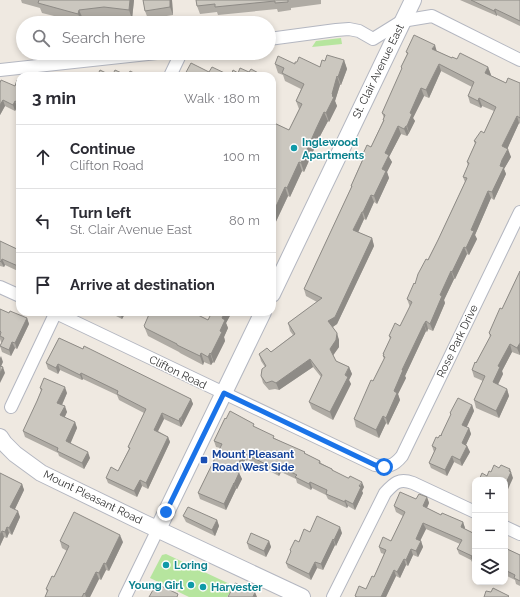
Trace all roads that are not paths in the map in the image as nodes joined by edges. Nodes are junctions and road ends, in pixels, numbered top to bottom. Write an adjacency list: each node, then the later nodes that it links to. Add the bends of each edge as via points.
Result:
1 (413, 0): 2 (main road, St. Clair Avenue East)
2 (402, 21): 3 (street, via 373,39 349,29); 6 (street, via 432,16); 10 (main road, St. Clair Avenue East)
3 (276, 38)
4 (92, 60): 7 (street)
5 (178, 60): 8 (street)
6 (520, 60)
7 (0, 70)
8 (172, 72)
9 (520, 212): 19 (street, Rose Park Drive, via 402,456)
10 (276, 286)
11 (0, 287): 12 (street)
12 (16, 294)
13 (54, 316): 17 (street)
14 (64, 316): 16 (street, Clifton Road)
15 (261, 316): 16 (main road)
16 (224, 393): 19 (street, Clifton Road, via 375,465); 22 (main road)
17 (11, 407)
18 (1, 442): 22 (main road, Mount Pleasant Road, via 41,472)
19 (390, 466)
20 (472, 511): 26 (street, via 413,483 398,481 385,493)
21 (508, 528): 23 (street)
22 (158, 529): 24 (street); 25 (main road, Mount Pleasant Road)
23 (520, 534)
24 (126, 597)
25 (302, 597)
26 (333, 597)

